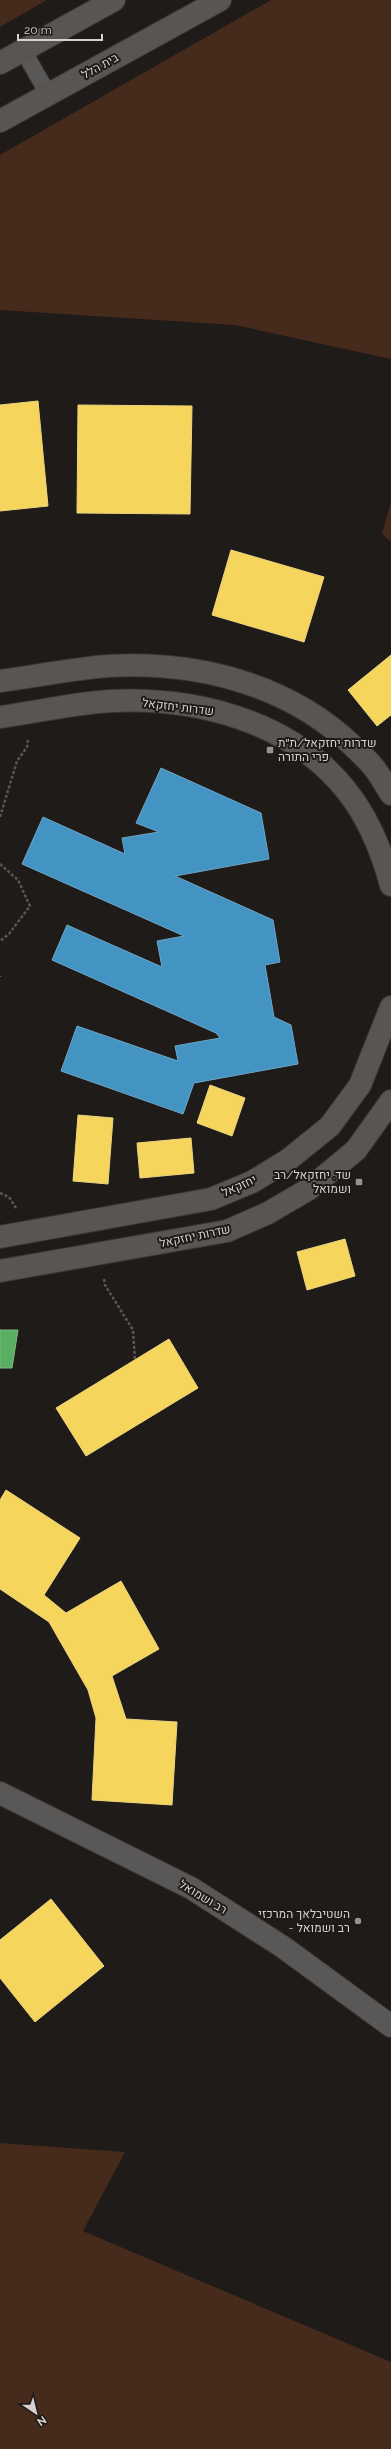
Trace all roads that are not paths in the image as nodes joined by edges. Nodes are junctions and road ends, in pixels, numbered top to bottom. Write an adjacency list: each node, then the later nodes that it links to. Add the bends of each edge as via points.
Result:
1 (114, 0): 3 (street)
2 (220, 0): 5 (street, בית הלל)
3 (24, 50): 4 (street); 5 (lane)
4 (0, 63)
5 (48, 94): 6 (street, בית הלל)
6 (0, 121)
7 (0, 682): 9 (street, via 108,666 154,667 212,673 264,689 306,708 341,735 374,768)
8 (0, 717): 10 (street, שדרות יחזקאל, via 110,702 152,702 206,708 251,722 288,739 318,762 346,789 369,825)
9 (391, 794)
10 (391, 885)
11 (391, 1007): 13 (street, יחזקאל, via 360,1085 330,1126 288,1160 252,1182 211,1199)
12 (391, 1101): 14 (street, שדרות יחזקאל, via 356,1150 309,1189 268,1213 227,1231)
13 (0, 1237)
14 (0, 1271)
15 (0, 1793): 16 (street, רב ושמואל, via 191,1888 283,1947)
16 (391, 2026)

